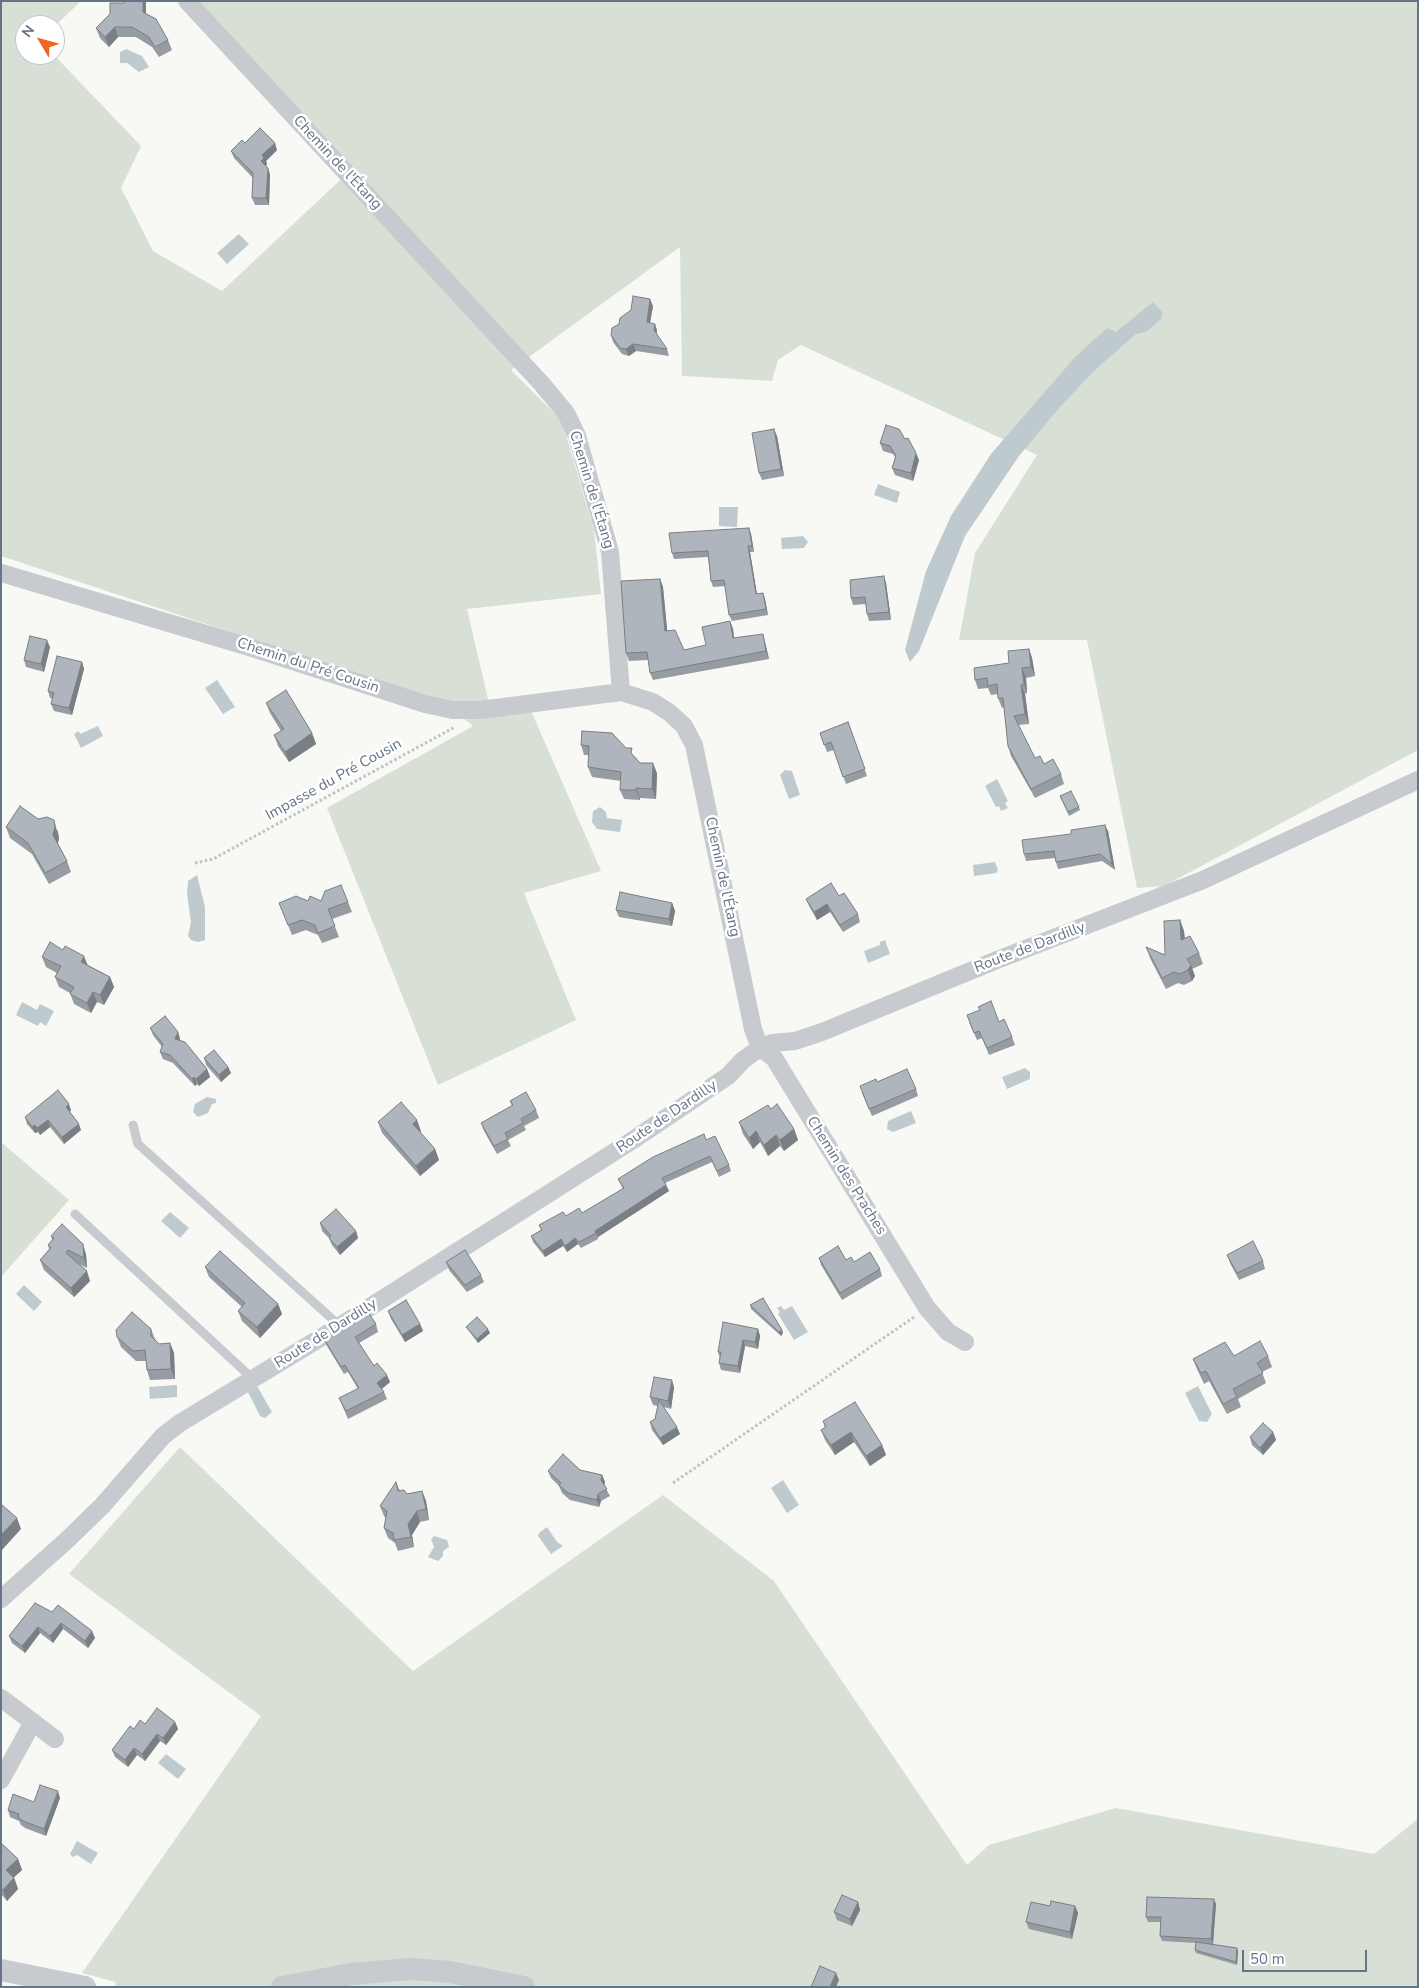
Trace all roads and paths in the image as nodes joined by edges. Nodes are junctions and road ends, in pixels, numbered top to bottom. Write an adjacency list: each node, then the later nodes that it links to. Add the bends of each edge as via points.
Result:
1 (187, 1): 3 (street, Chemin de l'Étang, via 566,413 577,436 610,552)
2 (1, 573): 4 (street, Chemin du Pré Cousin, via 246,646 425,704 453,710)
3 (621, 692): 4 (street, Chemin du Pré Cousin); 7 (street, Chemin de l'Étang, via 654,702 670,713 684,726 694,745 753,1029)
4 (480, 710): 6 (path, Impasse du Pré Cousin, via 465,722 221,854)
5 (1418, 780): 7 (street, Route de Dardilly, via 1203,880 822,1032)
6 (195, 863)
7 (760, 1048): 10 (street, Chemin des Praches, via 774,1058); 11 (street, Route de Dardilly, via 728,1076 633,1140)
8 (133, 1125): 11 (lane, via 138,1144)
9 (75, 1214): 13 (lane)
10 (927, 1308): 12 (street, Chemin des Praches, via 948,1332); 14 (path)
11 (340, 1326): 13 (street, Route de Dardilly)
12 (965, 1342)
13 (253, 1379): 15 (street, Route de Dardilly, via 163,1436 102,1506)
14 (674, 1483)
15 (1, 1599)
16 (1, 1698): 17 (street)
17 (33, 1722): 18 (street); 19 (street)
18 (55, 1739)
19 (1, 1780)
20 (1, 1970): 21 (street)
21 (85, 1987)
22 (282, 1987): 23 (street, via 351,1974 410,1969 450,1972)
23 (524, 1987)

